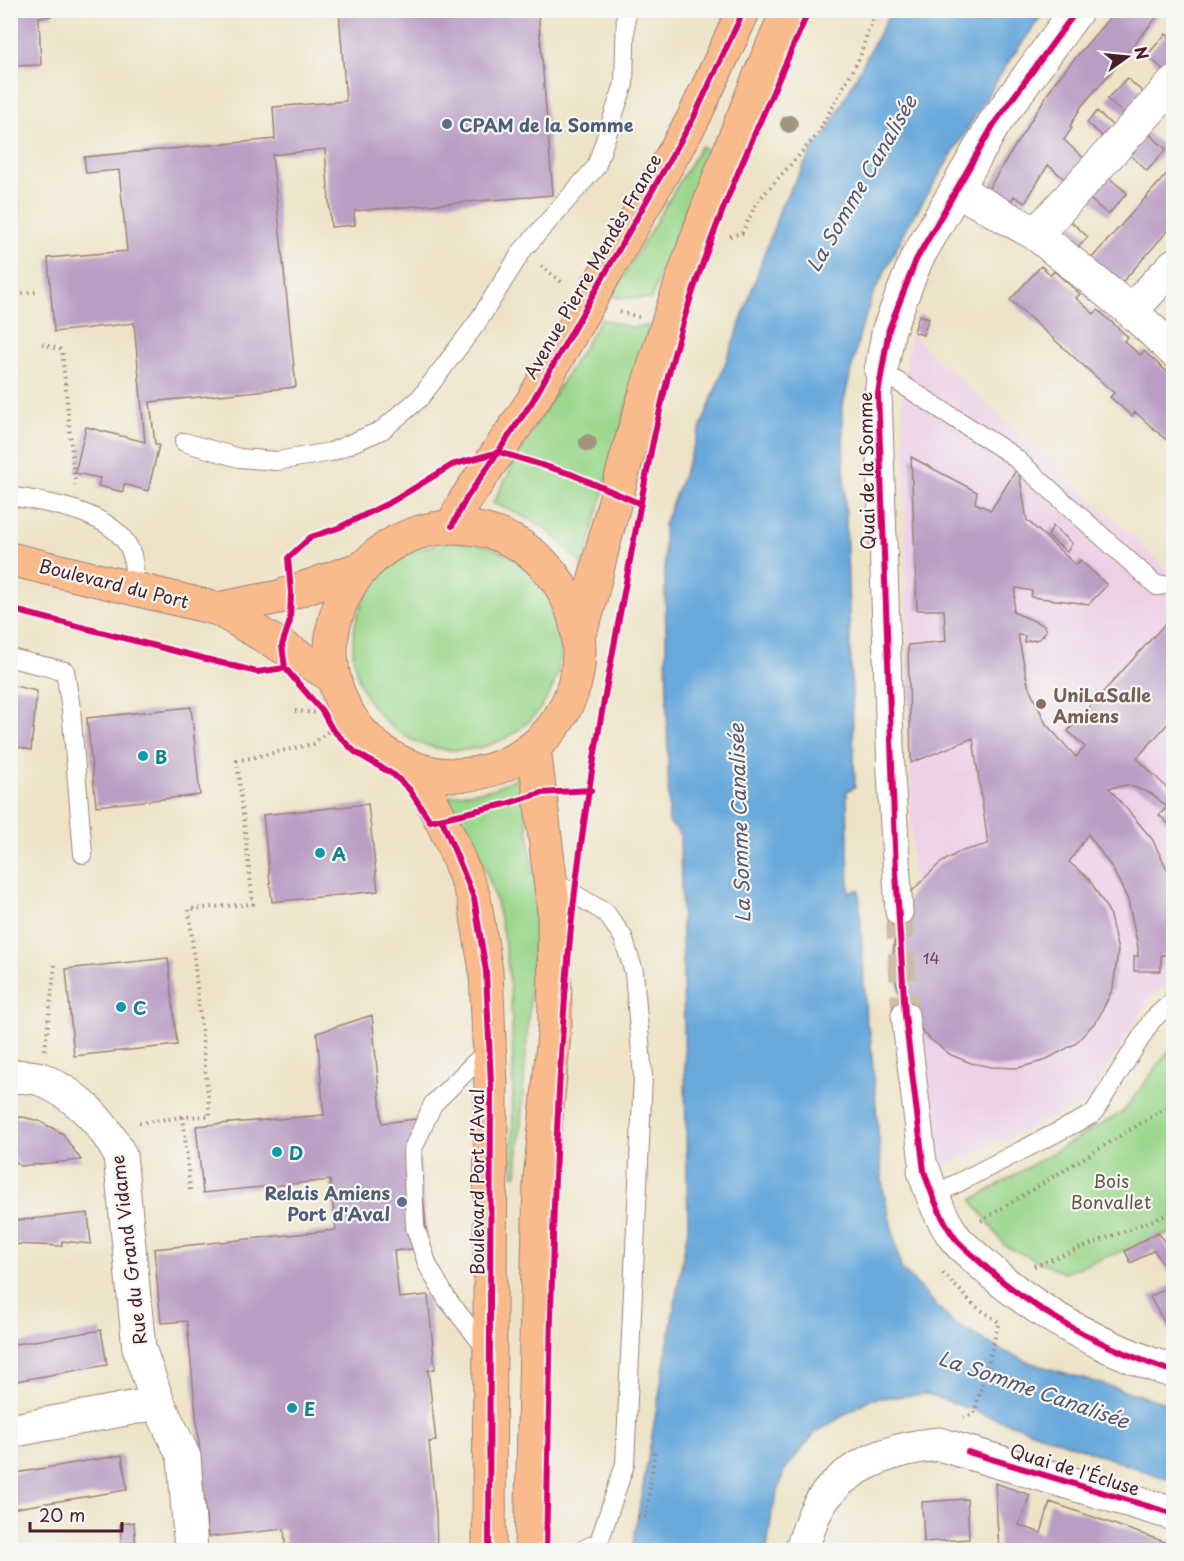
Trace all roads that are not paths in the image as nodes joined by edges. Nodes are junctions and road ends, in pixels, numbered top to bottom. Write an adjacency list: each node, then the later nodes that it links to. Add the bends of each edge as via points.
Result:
1 (626, 10): 12 (lane, via 624,84 596,167 522,250 477,323 420,398 382,430 331,452 277,461 239,458)
2 (744, 10): 14 (main road, Avenue Pierre Mendès France, via 693,119 532,402)
3 (788, 10): 20 (main road, via 666,323)
4 (1077, 10): 6 (street, Quai de la Somme, via 994,124)
5 (1173, 83): 7 (street)
6 (957, 190): 7 (street); 11 (street, Quai de la Somme, via 916,260 889,328)
7 (1036, 234): 9 (street)
8 (1173, 265): 9 (street)
9 (1131, 311): 10 (street)
10 (1173, 351)
11 (881, 371): 17 (lane, via 1012,455 1157,586); 27 (street, Quai de la Somme, via 878,394 884,588)
12 (184, 442)
13 (10, 496): 18 (lane, via 57,505 103,521 120,534 131,554)
14 (452, 526): 16 (main road, via 419,532 389,545); 20 (main road, via 487,531 520,545 548,568 568,598)
15 (10, 559): 18 (main road, Boulevard du Port)
16 (364, 567): 19 (main road, Boulevard du Port, via 279,597); 22 (main road, via 351,582 335,618 331,647)
17 (1173, 584)
18 (136, 588): 19 (main road, Boulevard du Port)
19 (218, 609): 22 (main road, Boulevard du Port)
20 (579, 633): 23 (main road, via 580,659 566,708)
21 (10, 658): 25 (lane, via 65,671)
22 (334, 677): 24 (main road, via 335,723 367,738 389,757)
23 (534, 748): 24 (main road, via 507,765 478,774 447,776); 26 (main road)
24 (416, 770): 30 (main road, Boulevard Port d'Aval, via 474,898 486,971)
25 (83, 854)
26 (551, 880): 40 (main road, via 555,1024 540,1180); 41 (lane, via 606,913 623,937 634,972 643,1076 625,1464 599,1542)
27 (899, 912)
28 (1173, 1000): 32 (lane, via 1152,1020 1094,1114)
29 (905, 1015): 32 (street)
30 (490, 1048): 33 (main road, Boulevard Port d'Aval); 33 (lane, via 433,1104 412,1151 415,1227 428,1266 447,1299)
31 (26, 1078): 35 (street, Rue du Grand Vidame, via 93,1113 120,1155 139,1348)
32 (928, 1183): 34 (street, via 955,1238 999,1279 1052,1316)
33 (491, 1355): 39 (main road, Boulevard Port d'Aval)
34 (1173, 1372)
35 (158, 1403): 36 (street); 38 (street, Rue du Grand Vidame, via 184,1457)
36 (10, 1431)
37 (1173, 1514): 42 (street, Quai de l'Écluse, via 939,1444 915,1446 875,1459 844,1476 815,1513)
38 (191, 1551)
39 (489, 1551)
40 (531, 1551)
41 (582, 1551)
42 (801, 1551)

